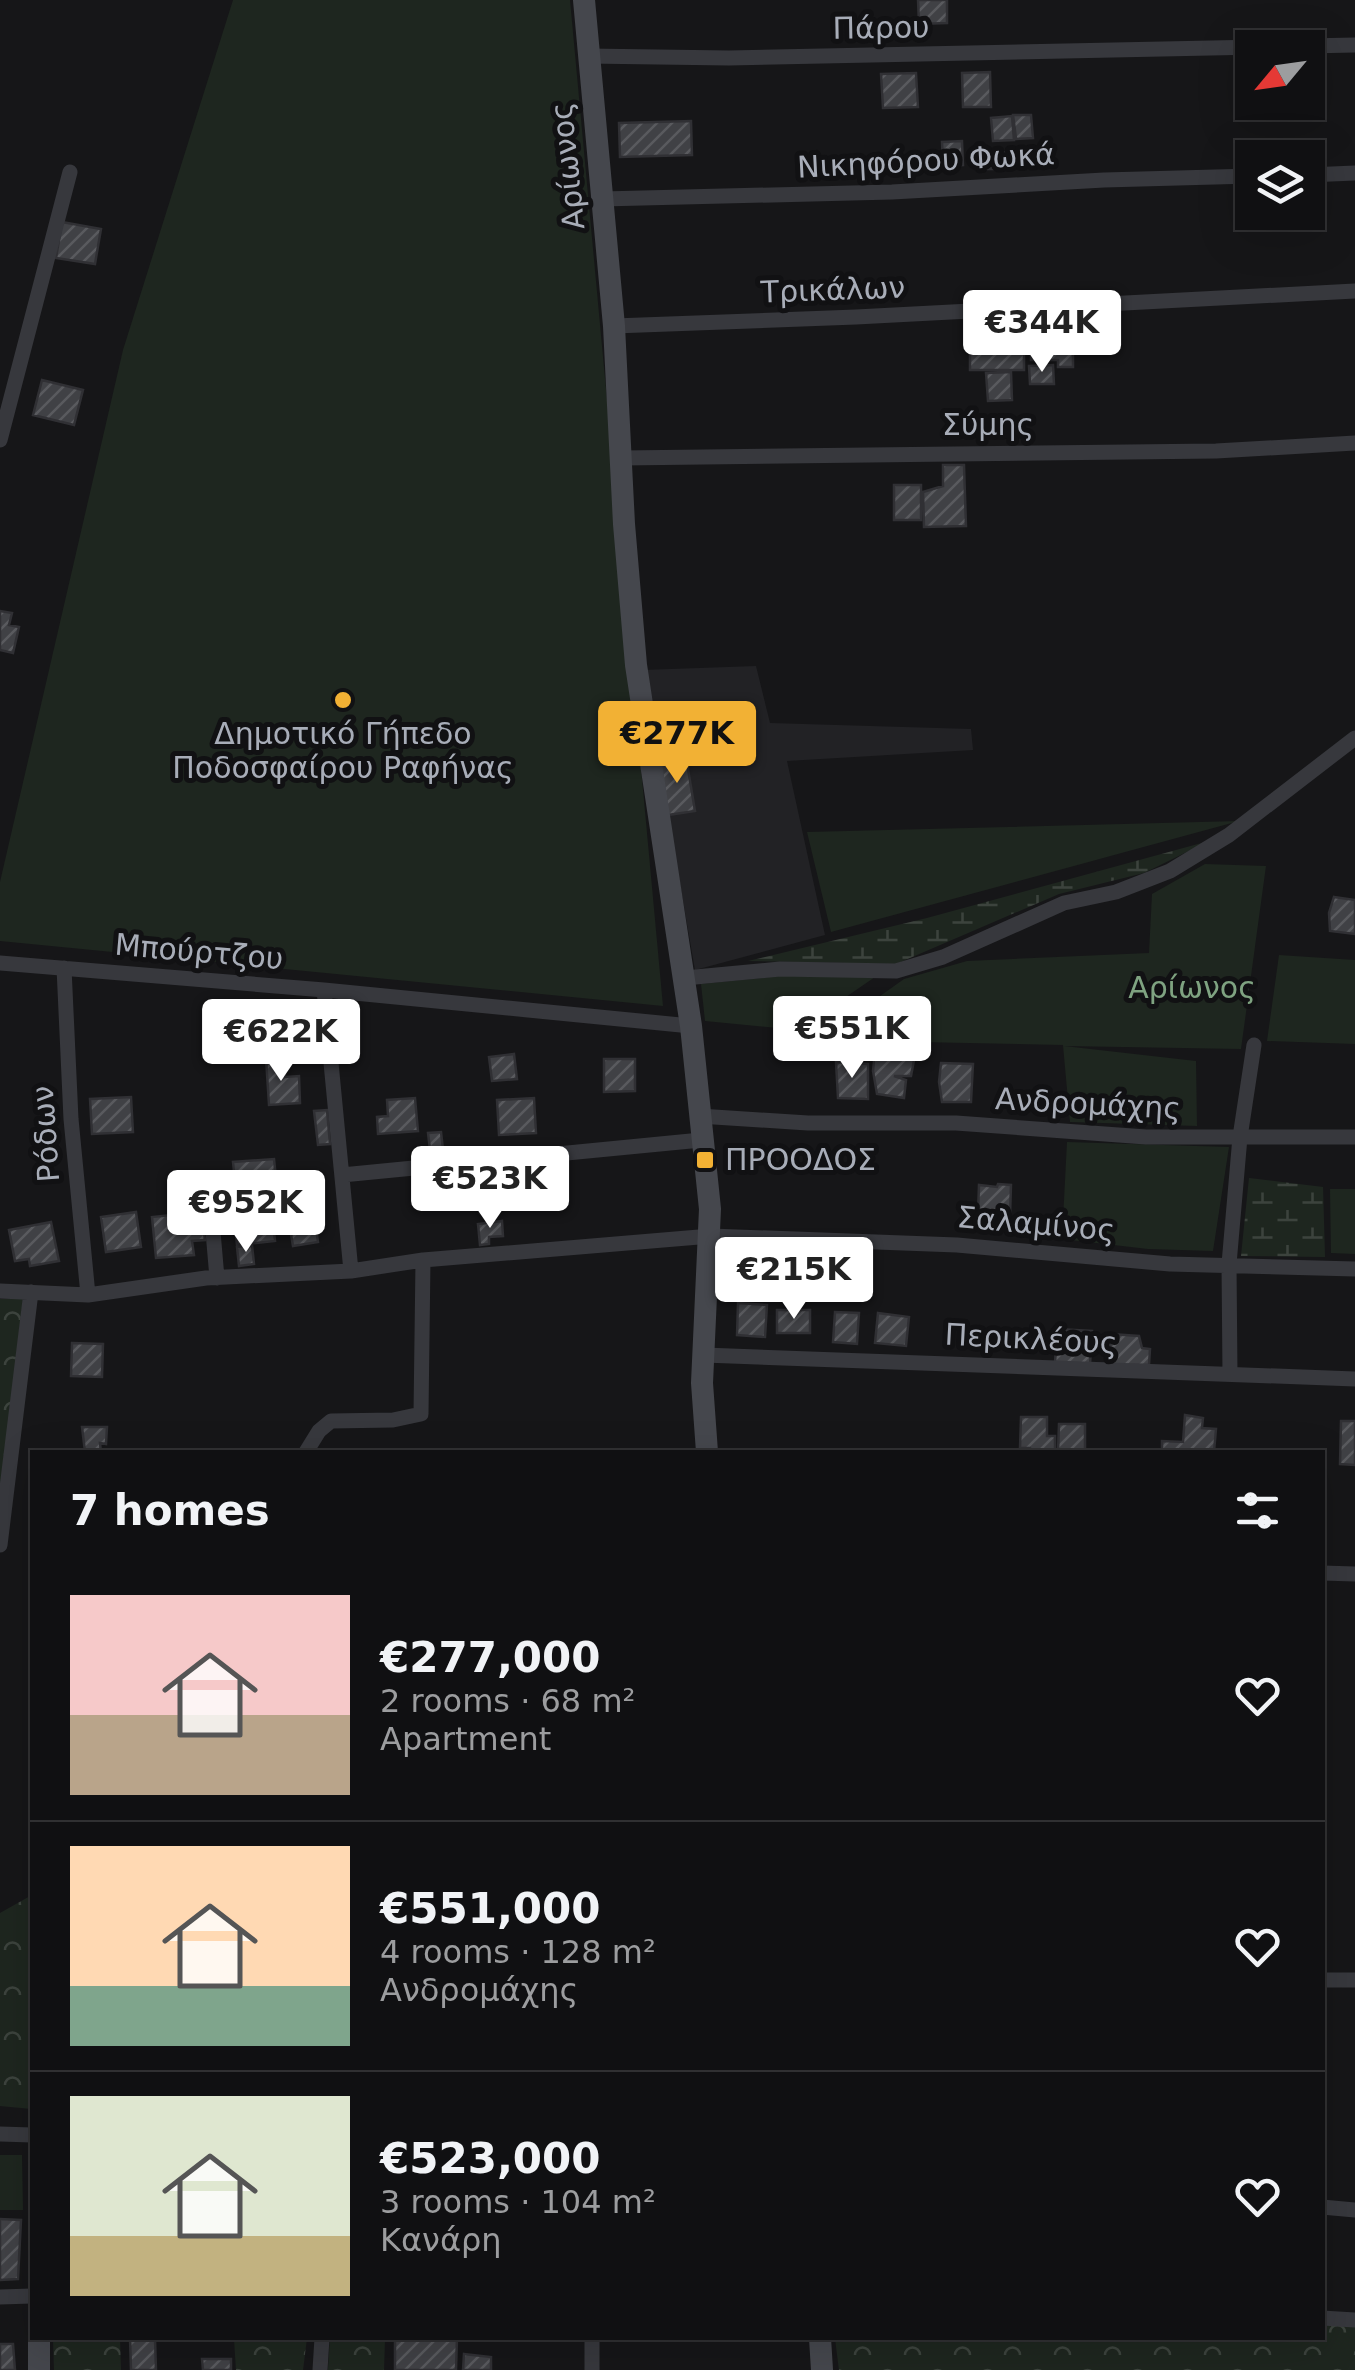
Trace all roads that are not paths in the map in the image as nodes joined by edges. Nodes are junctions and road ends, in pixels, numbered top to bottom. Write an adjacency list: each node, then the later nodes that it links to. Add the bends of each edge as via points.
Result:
1 (584, 0): 3 (street, Αρίωνος)
2 (1355, 45): 3 (street, Πάρου)
3 (587, 56): 8 (street, Αρίωνος)
4 (70, 172): 11 (street)
5 (1355, 173): 6 (street)
6 (1325, 174)
7 (1235, 176): 8 (street, Νικηφόρου Φωκά)
8 (602, 199): 10 (street, Αρίωνος)
9 (1355, 290): 10 (street, Τρικάλων)
10 (614, 326): 13 (street, Αρίωνος)
11 (0, 440)
12 (1355, 443): 13 (street, Σύμης, via 1216,451)
13 (622, 458): 17 (street, Αρίωνος, via 636,665)
14 (1355, 738): 17 (street, via 1230,835 1170,871 1064,902 943,958 896,972 780,969)
15 (0, 963): 16 (street, Μπούρτζου)
16 (64, 968): 18 (street, Μπούρτζου); 34 (street, Ρόδων)
17 (684, 978): 19 (street, Αρίωνος)
18 (324, 990): 19 (street, Μπούρτζου); 24 (street)
19 (691, 1026): 21 (street, Αρίωνος)
20 (1254, 1045): 22 (street)
21 (700, 1128): 22 (street, Ανδρομάχης, via 956,1124); 24 (street, Ανδρομάχης); 26 (street, Αρίωνος)
22 (1240, 1137): 23 (street, Ανδρομάχης); 28 (street)
23 (1355, 1138)
24 (342, 1175): 30 (street)
25 (209, 1185): 31 (street)
26 (712, 1236): 27 (street, Σαλαμίνος); 28 (street, Σαλαμίνος); 35 (street, Αρίωνος)
27 (423, 1260): 30 (street, Σαλαμίνος); 38 (street, via 422,1414 331,1422)
28 (1229, 1264): 29 (street, Σαλαμίνος); 36 (street)
29 (1355, 1269)
30 (351, 1271): 31 (street, Σαλαμίνος)
31 (216, 1278): 34 (street, Σαλαμίνος)
32 (0, 1291): 33 (street, Σαλαμίνος)
33 (31, 1292): 34 (street, Σαλαμίνος); 40 (street)
34 (88, 1295)
35 (704, 1355): 36 (street, Περικλέους); 39 (street, Αρίωνος)
36 (1230, 1374): 37 (street, Περικλέους)
37 (1355, 1379)
38 (307, 1450)
39 (707, 1450)
40 (0, 1546)
41 (1325, 1573): 42 (street)
42 (1355, 1574)
43 (1325, 1980): 44 (street)
44 (1355, 1980)
45 (0, 2134): 46 (street)
46 (30, 2134)
47 (1325, 2207): 48 (street)
48 (1355, 2210)
49 (30, 2296): 50 (street)
50 (0, 2297)
51 (1325, 2318): 52 (street)
52 (1355, 2320)
53 (39, 2340): 57 (street)
54 (322, 2340): 58 (street)
55 (592, 2340): 59 (street)
56 (820, 2340): 60 (street)
57 (38, 2370)
58 (320, 2370)
59 (592, 2370)
60 (822, 2370)

